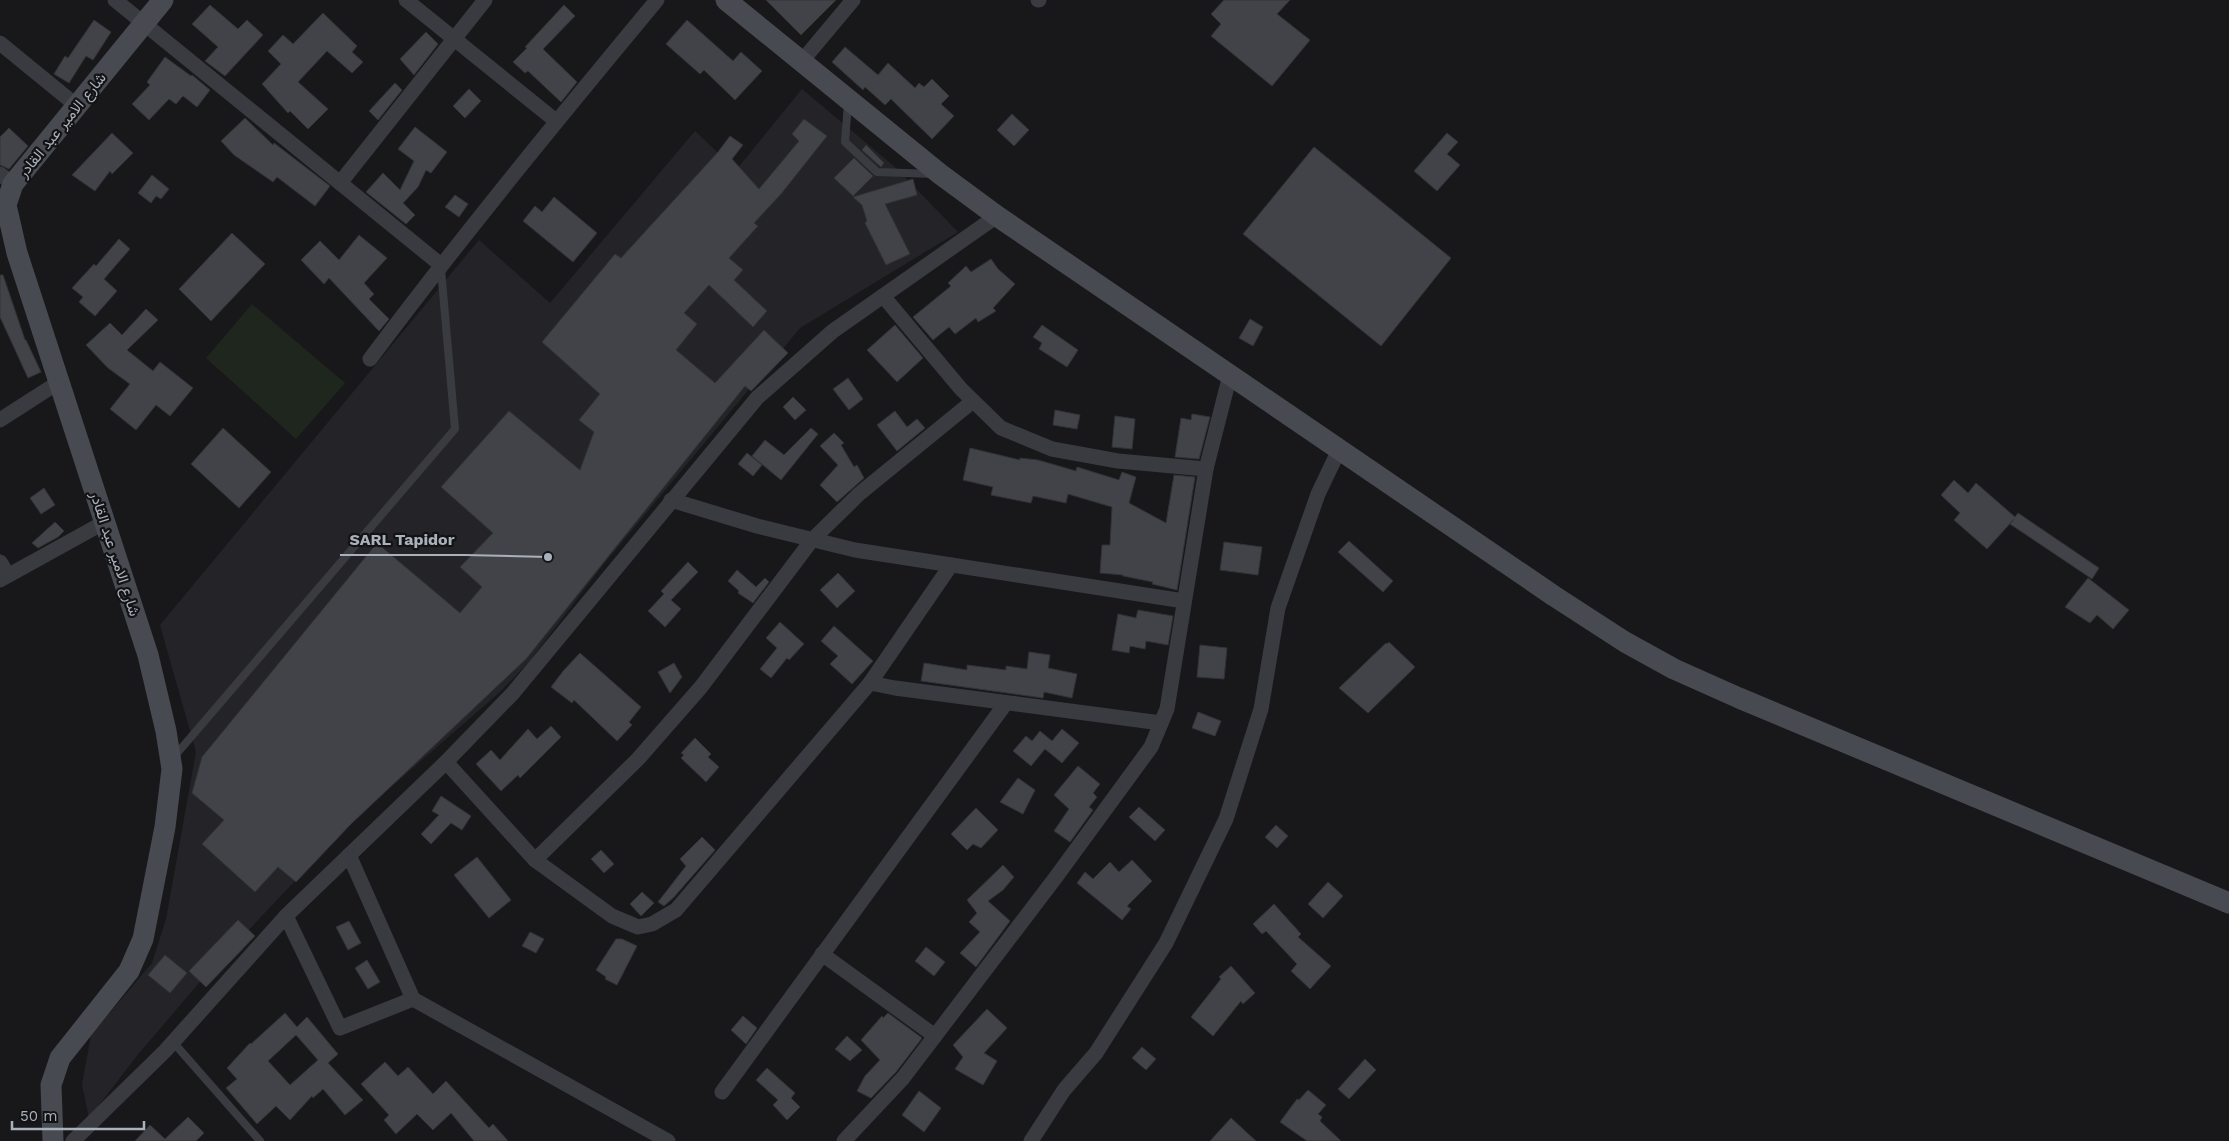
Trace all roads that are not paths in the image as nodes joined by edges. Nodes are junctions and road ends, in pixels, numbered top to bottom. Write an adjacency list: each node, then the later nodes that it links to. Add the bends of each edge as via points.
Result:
1 (115, 0): 8 (street)
2 (163, 0): 8 (main road, شارع الامير عبد القادر)
3 (406, 0): 9 (street)
4 (485, 0): 9 (street)
5 (657, 0): 14 (street)
6 (726, 0): 11 (main road)
7 (853, 0): 11 (street)
8 (144, 24): 13 (main road, شارع الامير عبد القادر); 17 (street)
9 (454, 39): 14 (street); 17 (street)
10 (0, 43): 13 (street)
11 (802, 61): 12 (main road)
12 (848, 99): 15 (main road); 15 (lane, via 845,142 877,172)
13 (77, 106): 16 (main road, شارع الامير عبد القادر)
14 (556, 121): 20 (street)
15 (940, 174): 19 (main road)
16 (7, 179): 18 (main road, شارع الامير عبد القادر)
17 (340, 184): 20 (street)
18 (3, 208): 24 (main road, شارع الامير عبد القادر)
19 (997, 216): 21 (street); 23 (main road)
20 (441, 265): 22 (street); 39 (lane, via 455,429)
21 (883, 296): 25 (street); 29 (street, via 832,331 756,398)
22 (370, 359)
23 (1230, 375): 27 (main road); 28 (street)
24 (59, 382): 26 (street); 30 (main road, شارع الامير عبد القادر)
25 (973, 401): 28 (street, via 1001,428 1052,449 1118,461); 31 (street, via 859,494)
26 (0, 420)
27 (1339, 450): 43 (main road, via 1554,596 1674,669); 57 (street, via 1318,494 1278,608 1261,709 1226,819 1166,943 1096,1053 1064,1090)
28 (1206, 469): 35 (street)
29 (671, 500): 31 (street); 40 (street, via 513,693)
30 (105, 522): 34 (street); 39 (main road, شارع الامير عبد القادر, via 148,655)
31 (812, 540): 33 (street); 42 (street, via 701,687 638,759)
32 (0, 562): 34 (street)
33 (951, 565): 35 (street); 36 (street)
34 (4, 578)
35 (1184, 602): 38 (street, via 1167,710)
36 (870, 683): 37 (street); 42 (street, via 676,910 652,924 638,927 612,916)
37 (1006, 703): 38 (street); 45 (street)
38 (1161, 723): 47 (street, via 1151,747)
39 (170, 761): 51 (main road, شارع الامير عبد القادر, via 172,769 165,827 143,939 129,971 60,1058 51,1085)
40 (446, 762): 41 (street); 42 (street)
41 (349, 855): 44 (street); 46 (street)
42 (535, 860)
43 (2229, 903)
44 (286, 916): 46 (street, via 340,1028); 48 (street)
45 (822, 954): 47 (street); 49 (street)
46 (413, 998): 50 (street)
47 (935, 1036): 56 (street, via 904,1078)
48 (173, 1042): 52 (street); 53 (lane)
49 (722, 1092)
50 (639, 1125): 54 (street); 55 (street)
51 (53, 1141)
52 (72, 1141)
53 (260, 1141)
54 (648, 1141)
55 (668, 1141)
56 (844, 1141)
57 (1032, 1141)

